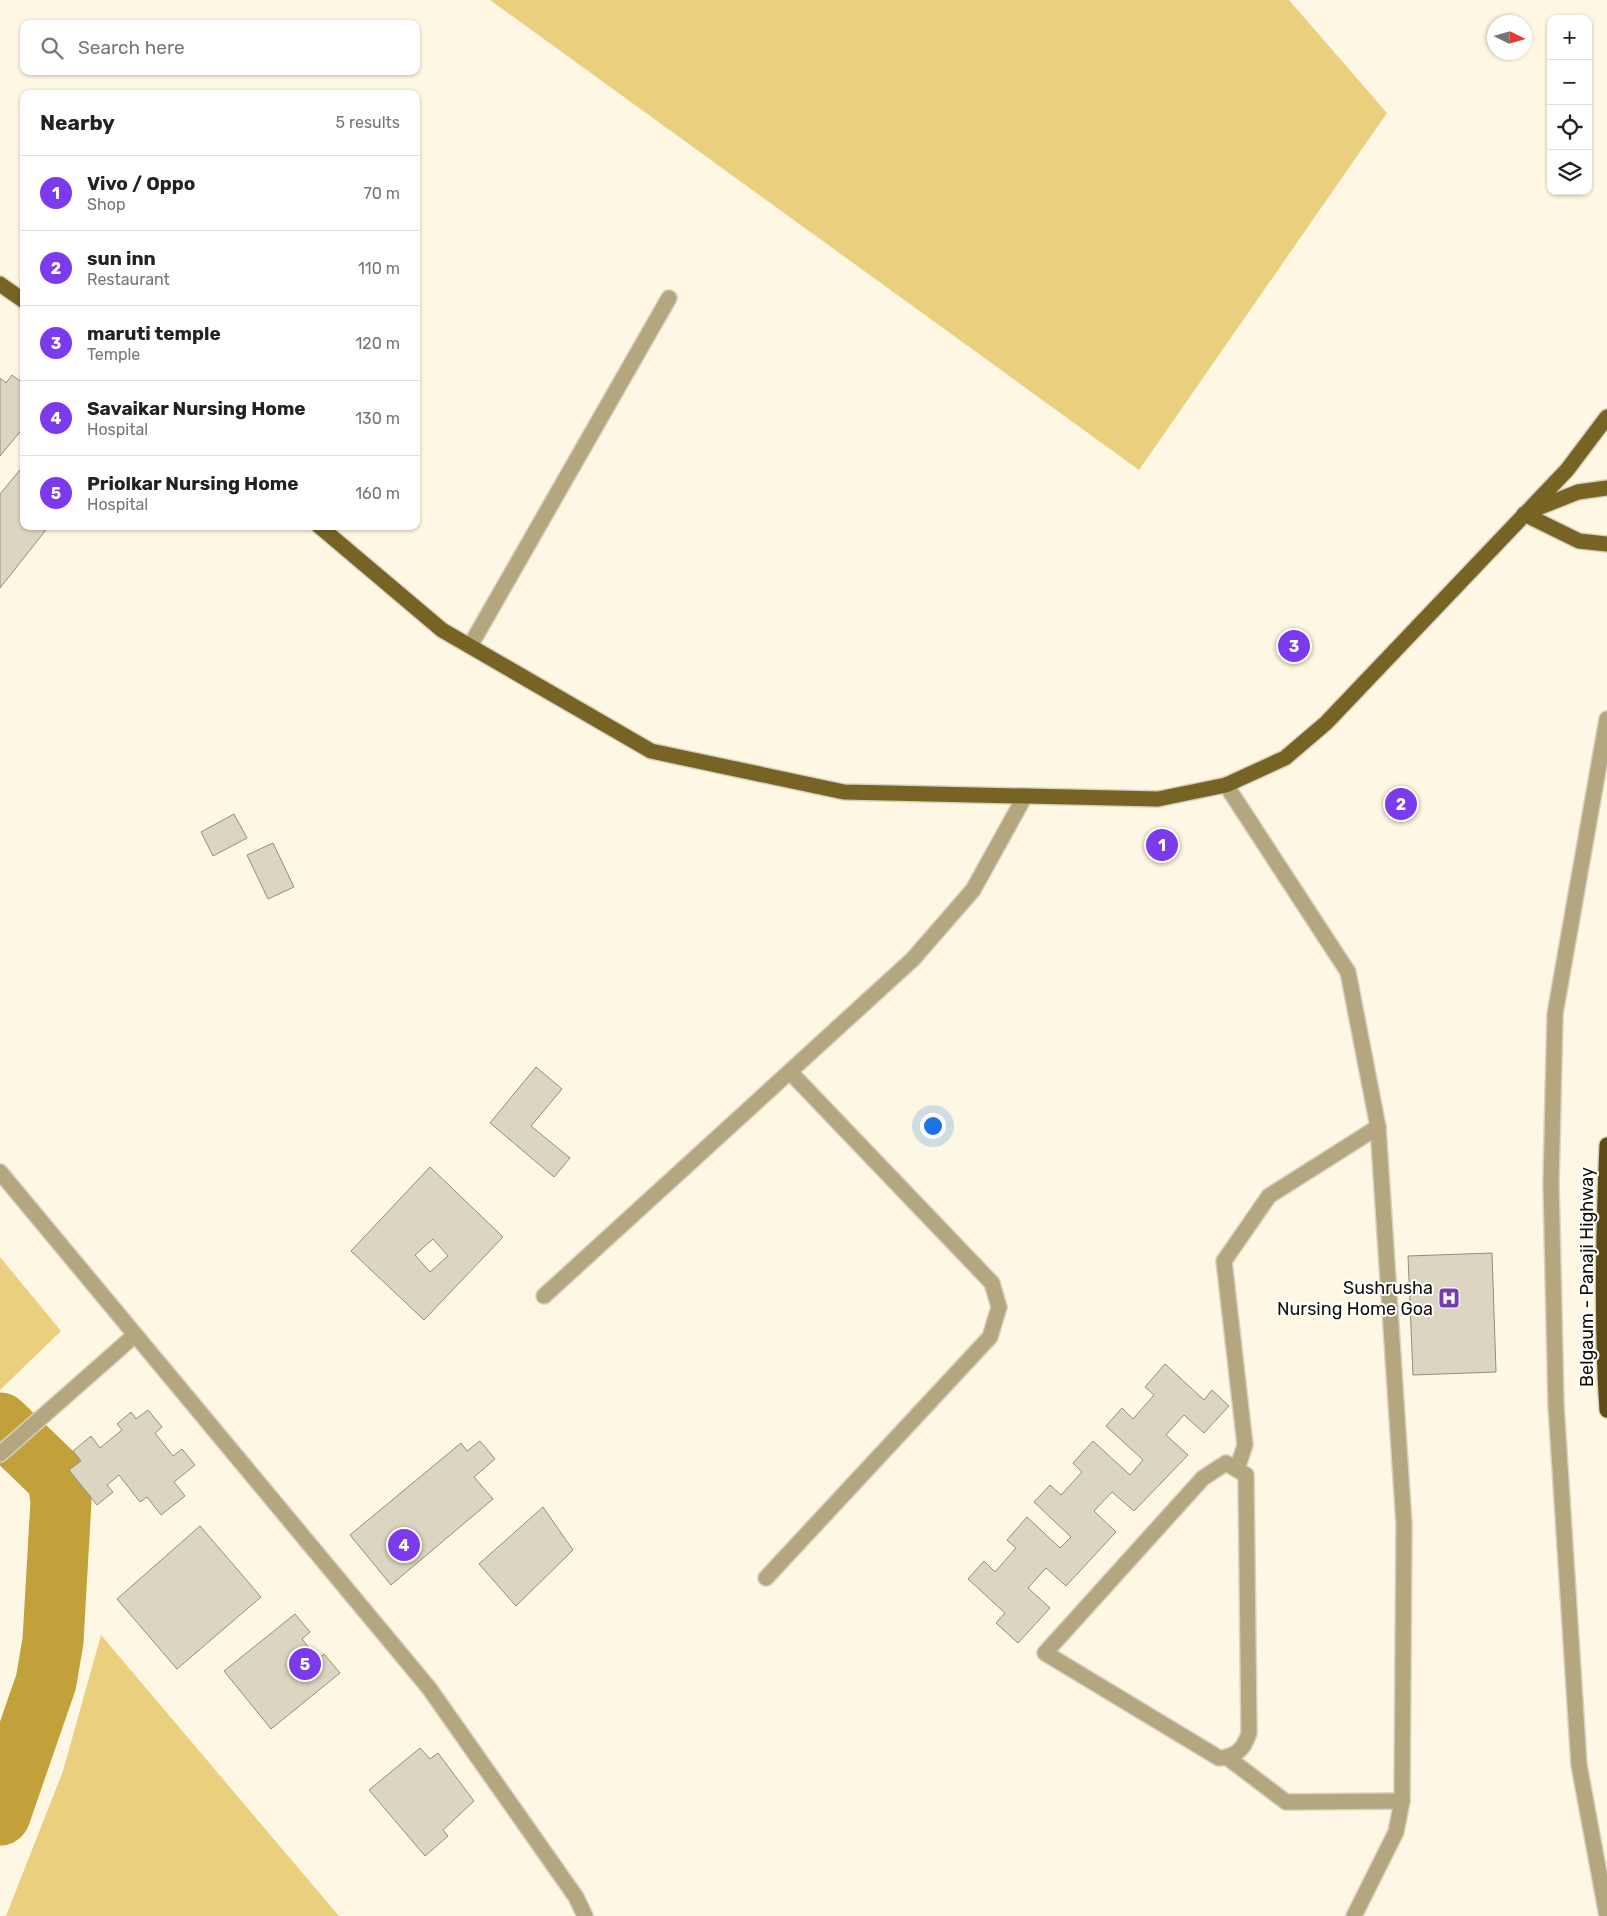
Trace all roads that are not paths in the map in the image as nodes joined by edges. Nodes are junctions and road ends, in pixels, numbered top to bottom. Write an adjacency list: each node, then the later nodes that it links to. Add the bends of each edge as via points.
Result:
1 (0, 284): 2 (main road)
2 (20, 298)
3 (669, 298): 9 (street)
4 (1607, 417): 6 (main road, via 1567,470)
5 (1607, 488): 6 (main road, via 1578,492)
6 (1524, 514): 8 (main road, via 1579,540); 11 (main road, via 1326,723 1285,758)
7 (324, 530): 9 (main road, via 442,630)
8 (1607, 544)
9 (470, 646): 12 (main road, via 651,751 844,792)
10 (1607, 719): 27 (street, via 1556,1014 1551,1182 1556,1405 1579,1765)
11 (1226, 785): 12 (main road, via 1158,799); 14 (street, via 1348,972)
12 (1025, 796): 13 (street, via 973,890 914,959)
13 (790, 1072): 17 (street); 22 (street, via 992,1283 999,1307 990,1338)
14 (1378, 1127): 21 (street, via 1269,1196 1224,1261 1245,1445); 24 (street, via 1404,1524)
15 (1607, 1145): 19 (highway, Belgaum - Panaji Highway, via 1603,1355)
16 (0, 1172): 18 (street)
17 (544, 1296)
18 (135, 1335): 20 (street); 25 (street, via 428,1688 576,1897)
19 (1607, 1410)
20 (0, 1454)
21 (1237, 1469): 23 (street, via 1246,1475 1249,1733 1246,1744); 23 (street, via 1226,1463 1203,1478 1045,1653 1219,1758)
22 (766, 1578)
23 (1228, 1758): 24 (street, via 1286,1802)
24 (1402, 1801): 26 (street, via 1396,1832)
25 (585, 1916)
26 (1354, 1916)
27 (1607, 1916)

